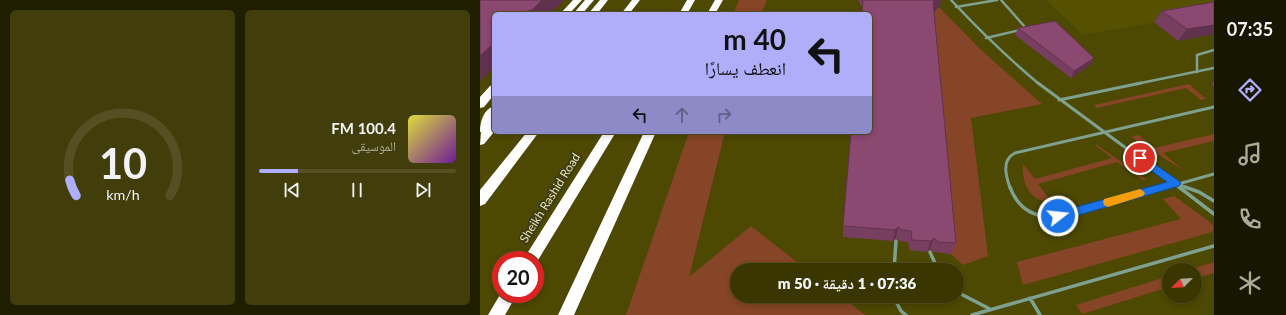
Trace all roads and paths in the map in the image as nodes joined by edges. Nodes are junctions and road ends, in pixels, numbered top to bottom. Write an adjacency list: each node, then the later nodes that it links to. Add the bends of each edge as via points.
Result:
1 (578, 0): 11 (highway)
2 (590, 0): 12 (highway)
3 (604, 0): 13 (highway)
4 (636, 0): 14 (highway)
5 (691, 0): 15 (highway)
6 (719, 0): 16 (highway)
7 (950, 0): 10 (lane)
8 (998, 0): 10 (lane)
9 (1002, 0): 17 (lane, via 1025,27)
10 (956, 7): 17 (lane)
11 (566, 12)
12 (579, 12)
13 (594, 12)
14 (627, 12)
15 (684, 12)
16 (712, 12)
17 (986, 38): 22 (lane, via 1017,67)
18 (1214, 50): 20 (lane, via 1197,55)
19 (1214, 68): 20 (lane)
20 (1197, 72): 22 (lane)
21 (492, 90): 23 (highway)
22 (1059, 100): 28 (lane)
23 (480, 104)
24 (1214, 107): 28 (lane)
25 (492, 113): 27 (highway)
26 (492, 127): 32 (highway)
27 (480, 128)
28 (1103, 132): 34 (lane); 34 (lane, via 1022,150 1008,158 1005,165 1006,173 1013,195 1020,205 1032,214 1045,218)
29 (531, 134): 35 (highway)
30 (609, 134): 40 (highway, Sheikh Rashid Road)
31 (649, 134): 44 (highway)
32 (480, 141)
33 (1214, 174): 34 (lane)
34 (1176, 183): 36 (lane); 37 (lane)
35 (480, 200)
36 (1214, 201)
37 (1214, 214)
38 (896, 241): 42 (lane)
39 (1214, 246): 46 (lane)
40 (536, 251)
41 (930, 252): 43 (lane)
42 (894, 263)
43 (935, 263)
44 (576, 295): 51 (highway); 52 (highway)
45 (964, 296): 49 (lane)
46 (1030, 298): 49 (lane); 55 (lane)
47 (503, 303): 50 (highway)
48 (897, 303): 53 (lane)
49 (990, 309): 54 (lane)
50 (496, 315)
51 (566, 315)
52 (574, 315)
53 (906, 315)
54 (972, 315)
55 (1040, 315)

